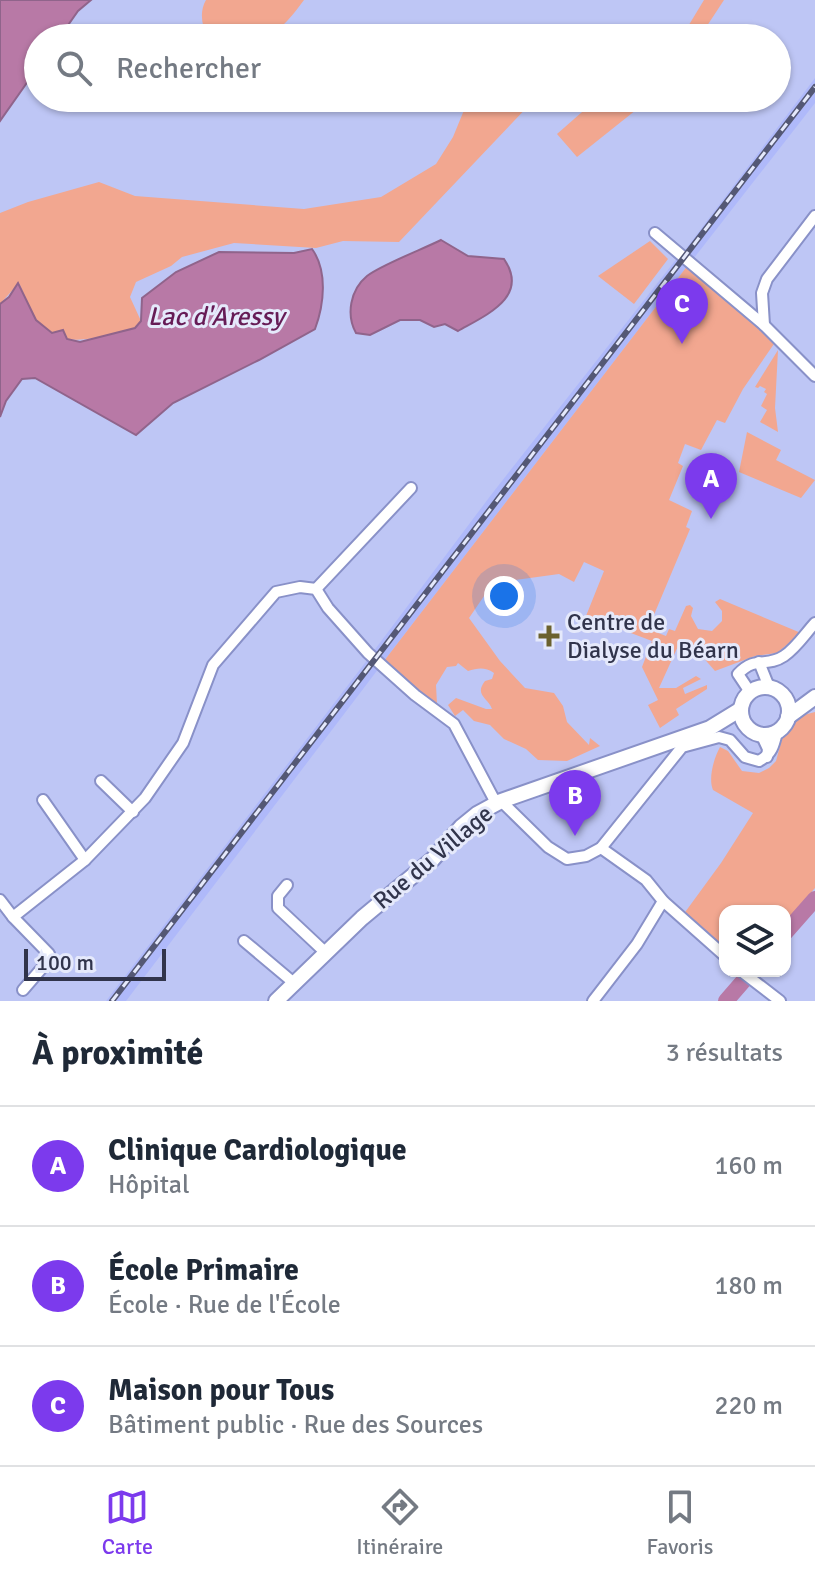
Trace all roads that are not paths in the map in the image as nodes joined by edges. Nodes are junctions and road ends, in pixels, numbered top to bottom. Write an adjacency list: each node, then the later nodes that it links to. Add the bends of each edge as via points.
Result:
1 (815, 216): 2 (street)
2 (810, 231): 4 (street, via 767,279 762,293)
3 (655, 233): 4 (street)
4 (764, 325): 5 (street)
5 (815, 376)
6 (411, 488): 7 (street)
7 (316, 589): 20 (street, via 368,653 454,724); 21 (street, via 276,592 213,665 183,743)
8 (815, 623): 9 (street, via 786,655)
9 (759, 662): 10 (street); 11 (street, via 738,674)
10 (776, 691): 11 (main road, via 760,687); 12 (main road); 14 (main road, via 788,707)
11 (750, 692): 13 (main road)
12 (815, 697): 14 (main road)
13 (741, 709): 15 (main road); 16 (main road, Rue du Village)
14 (788, 717): 17 (main road)
15 (747, 727): 16 (main road, Rue du Village); 17 (main road)
16 (710, 728): 20 (main road, Rue du Village)
17 (769, 733): 22 (street, via 767,757 754,761 719,737 682,747)
18 (101, 781): 21 (street)
19 (43, 800): 23 (street)
20 (498, 802): 22 (street, via 567,859); 30 (main road, Rue du Village, via 461,827 433,859)
21 (133, 812): 23 (street)
22 (601, 848): 26 (street, via 646,880)
23 (85, 860): 27 (street)
24 (287, 885): 30 (street, via 278,896 278,908)
25 (0, 900): 27 (street)
26 (663, 901): 29 (street); 35 (street)
27 (13, 917): 33 (street, via 49,954)
28 (244, 941): 32 (street)
29 (719, 951)
30 (326, 953): 32 (main road, Rue du Village)
31 (749, 977): 36 (street)
32 (294, 983): 34 (main road, Rue du Village)
33 (23, 990)
34 (276, 1001)
35 (593, 1001)
36 (780, 1001)

